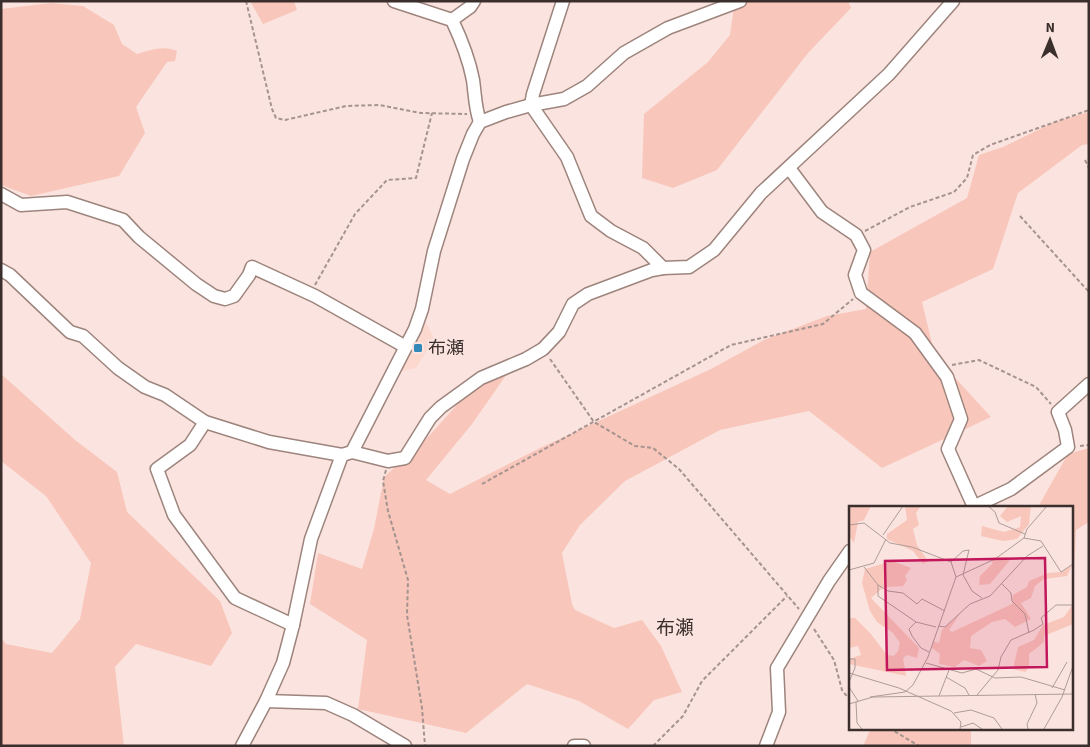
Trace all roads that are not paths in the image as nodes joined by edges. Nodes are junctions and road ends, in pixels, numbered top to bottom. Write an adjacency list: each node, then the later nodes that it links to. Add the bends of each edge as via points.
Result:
1 (394, 1): 6 (street)
2 (474, 1): 6 (street)
3 (563, 1): 7 (street)
4 (740, 1): 7 (street, via 668,28 624,53 587,86 564,100)
5 (953, 1): 9 (street, via 889,74)
6 (452, 20): 8 (street, via 472,78)
7 (531, 105): 8 (street); 11 (street, via 567,157 590,216 643,248)
8 (479, 118): 13 (street, via 434,251 422,309)
9 (789, 168): 11 (street, via 761,193 714,250 689,267); 17 (street, via 822,212 856,235 864,250 855,276 861,293 915,333 947,377 961,419 948,449)
10 (1, 194): 13 (street, via 21,205 67,202 123,220 214,296 225,299 234,296 252,267 310,293)
11 (663, 268): 16 (street, via 588,294 573,304 559,332 543,349 481,378 441,407 430,418 405,458 388,461)
12 (1, 270): 15 (street, via 70,332 83,336 118,368)
13 (406, 347): 16 (street)
14 (1089, 384): 18 (street, via 1058,412 1068,447 1011,489)
15 (206, 422): 16 (street, via 269,442); 20 (street, via 190,445 157,469 174,514 235,598)
16 (347, 454): 20 (street, via 311,540)
17 (974, 506)
18 (976, 506)
19 (849, 552): 26 (street, via 777,668 779,712)
20 (293, 626): 21 (street, via 283,663)
21 (266, 701): 22 (street); 23 (street, via 326,703)
22 (242, 746)
23 (405, 746)
24 (574, 746): 25 (street)
25 (584, 746)
26 (766, 746)

